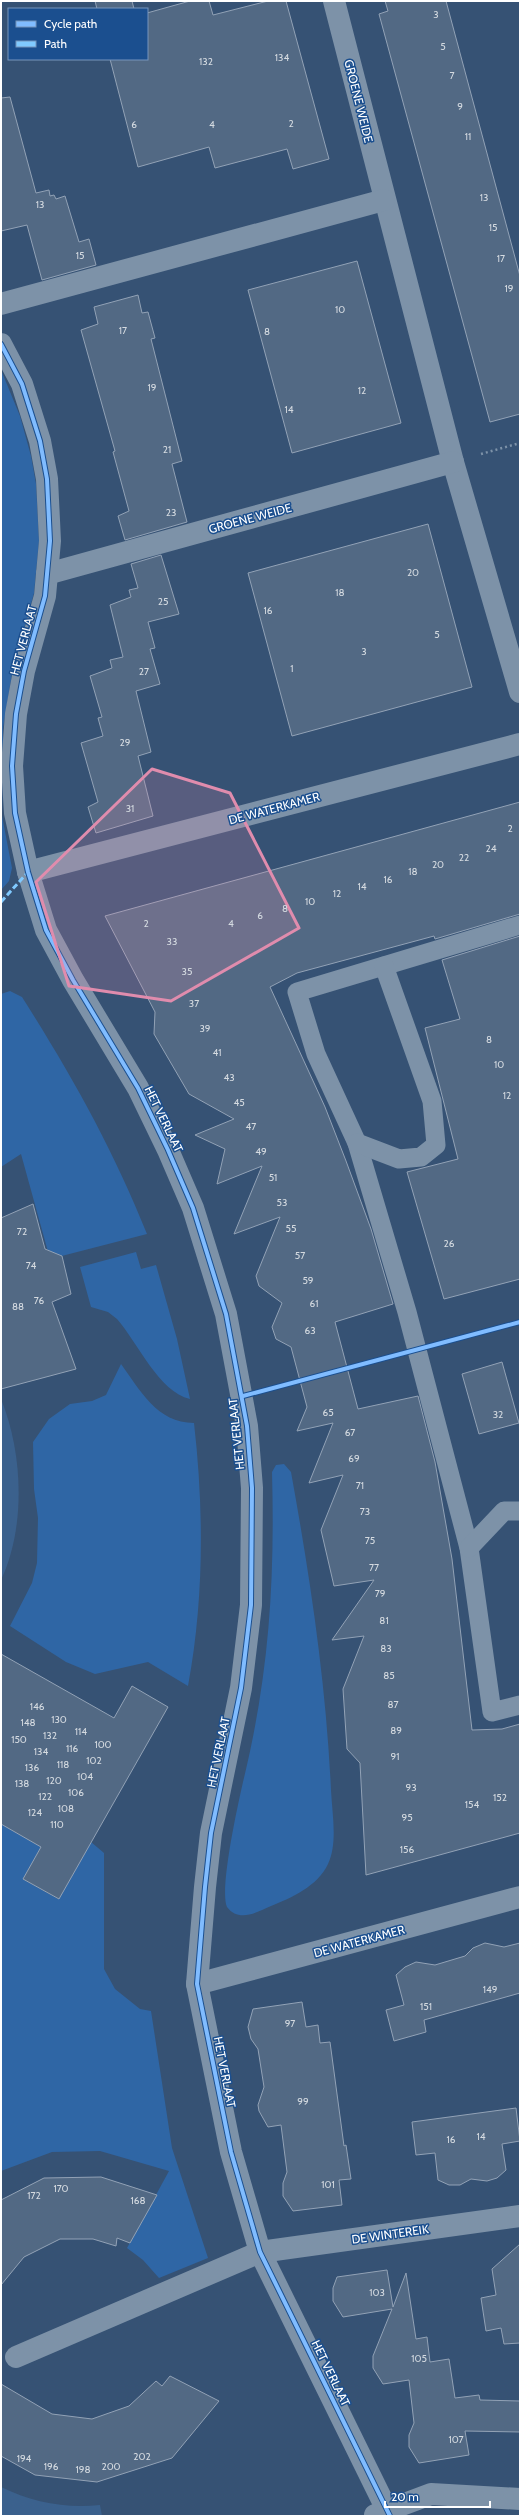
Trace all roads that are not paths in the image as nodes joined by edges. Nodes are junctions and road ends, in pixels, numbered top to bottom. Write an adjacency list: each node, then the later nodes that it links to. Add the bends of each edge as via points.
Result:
1 (334, 1): 2 (street, GROENE WEIDE)
2 (384, 200): 3 (street); 5 (street, GROENE WEIDE)
3 (1, 304)
4 (1, 344): 6 (street, HET VERLAAT, via 27,398 44,459 50,541)
5 (453, 462): 6 (street, GROENE WEIDE); 7 (street, GROENE WEIDE)
6 (47, 574): 9 (street, HET VERLAAT, via 45,596 20,689 13,740 14,813)
7 (520, 692)
8 (520, 744): 9 (street, DE WATERKAMER)
9 (28, 872): 17 (street, HET VERLAAT, via 46,930 138,1088 193,1208 226,1314 244,1406 252,1488 251,1605 239,1701 211,1833 204,1887)
10 (520, 925): 11 (lane)
11 (384, 966): 12 (lane, via 297,992 316,1054); 12 (lane, via 432,1101 436,1145 421,1157 399,1159)
12 (357, 1143): 14 (lane, via 407,1312)
13 (520, 1511): 14 (lane, via 504,1511)
14 (469, 1548): 15 (lane, via 492,1712)
15 (520, 1705)
16 (520, 1897): 17 (street, DE WATERKAMER)
17 (198, 1984): 19 (street, HET VERLAAT, via 231,2152)
18 (520, 2216): 19 (street, DE WINTEREIK)
19 (260, 2252): 20 (street); 22 (street, HET VERLAAT)
20 (16, 2356)
21 (520, 2499): 22 (street, via 431,2494)
22 (384, 2514)

